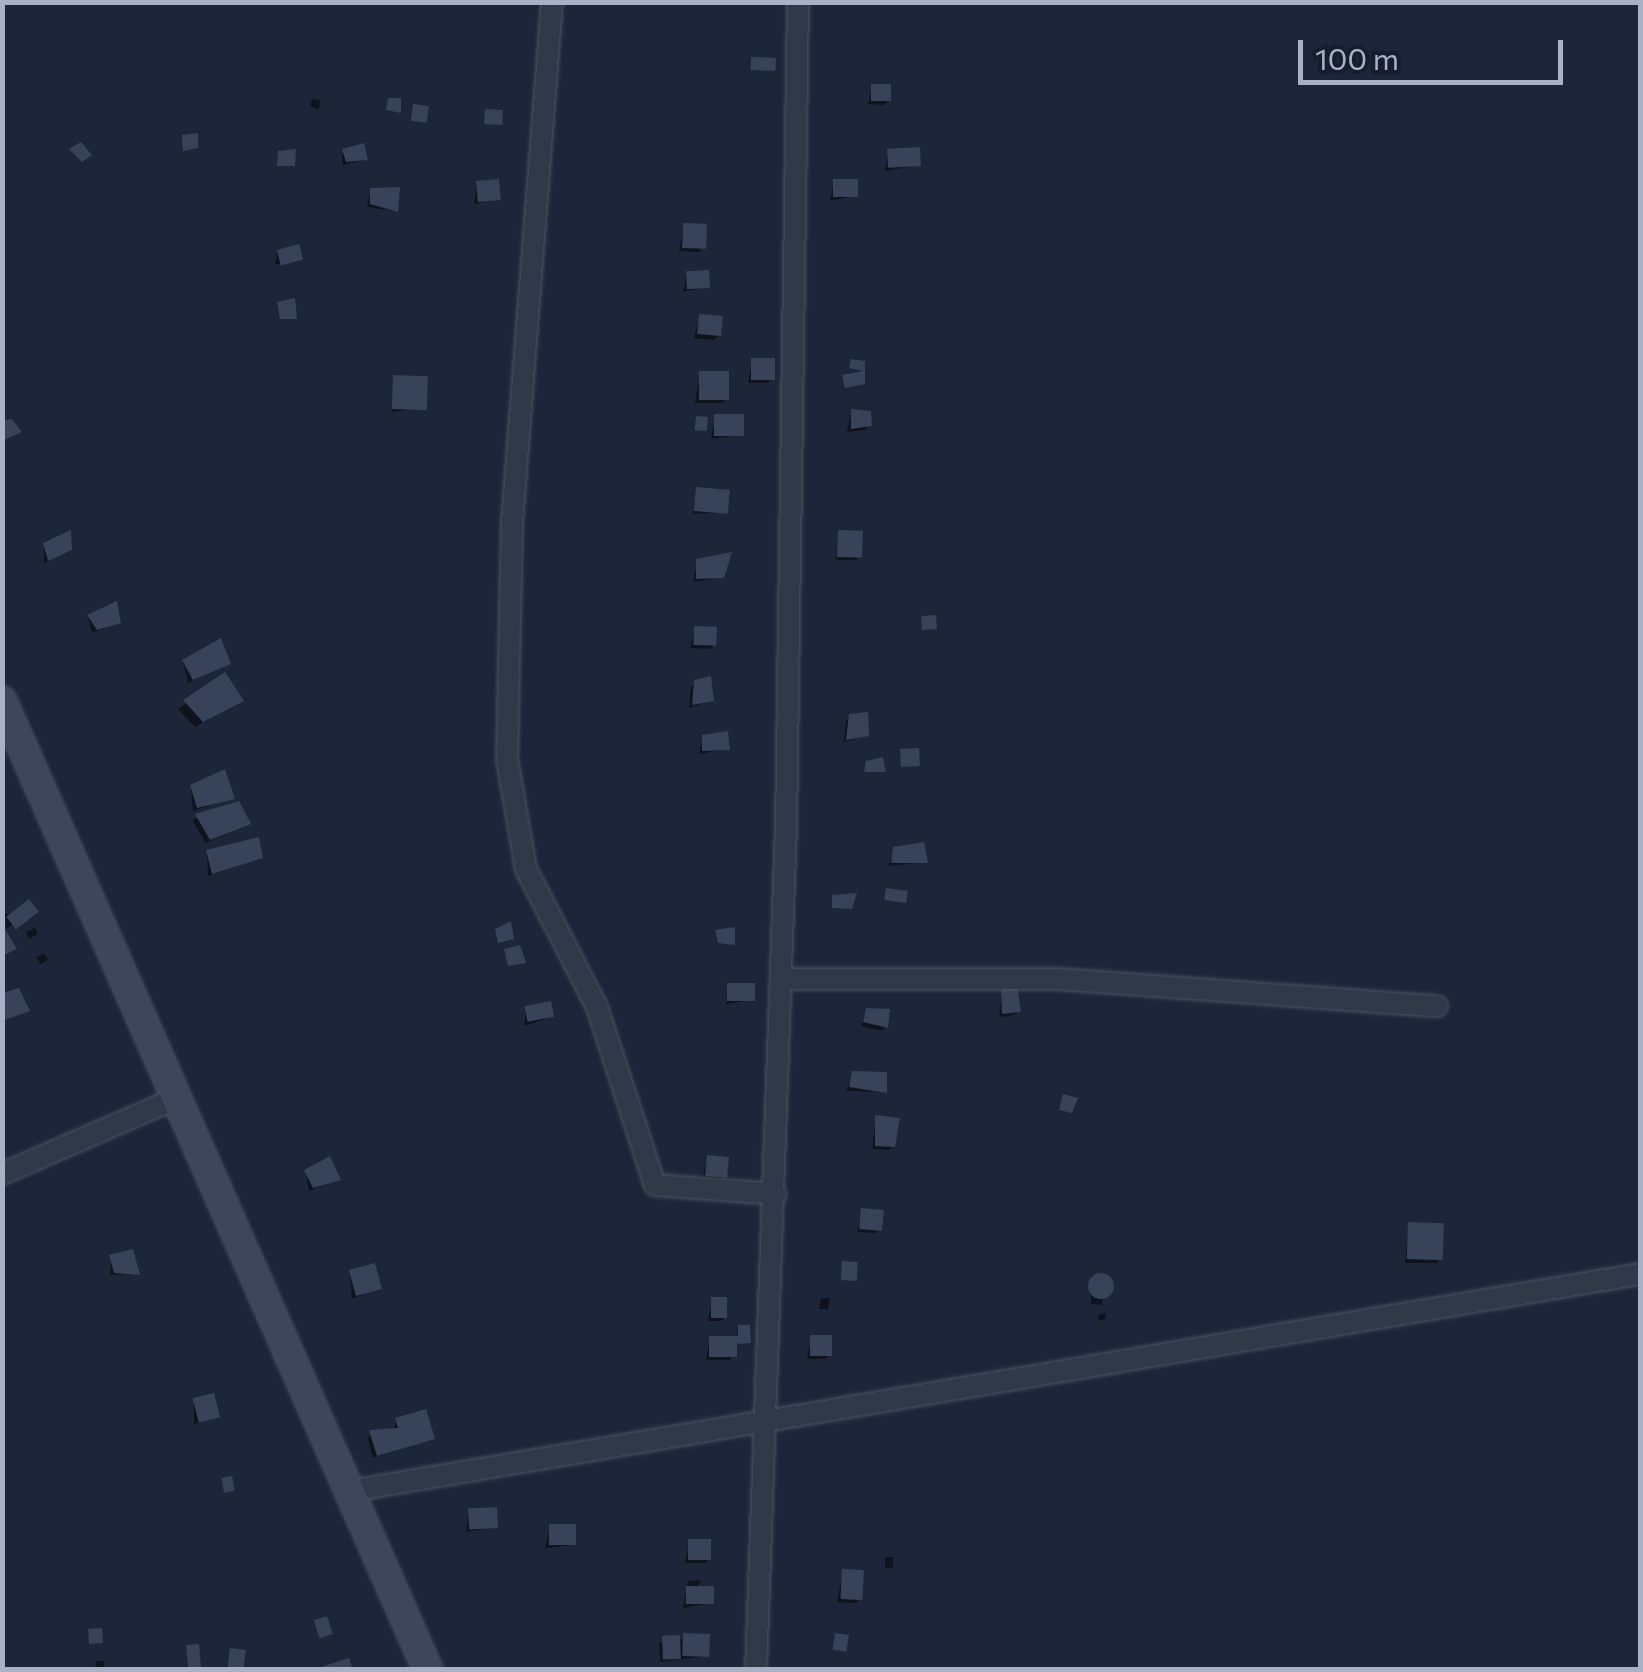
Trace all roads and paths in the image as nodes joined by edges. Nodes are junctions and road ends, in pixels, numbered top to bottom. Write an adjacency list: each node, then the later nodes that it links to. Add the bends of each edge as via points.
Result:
1 (552, 2): 8 (street, via 512,522 506,759 526,869 597,1008 655,1185)
2 (798, 2): 4 (street)
3 (6, 717): 6 (main road)
4 (782, 979): 5 (street, via 1057,979); 8 (street)
5 (1438, 1006)
6 (178, 1098): 7 (street); 11 (main road)
7 (2, 1174)
8 (776, 1194): 10 (street)
9 (1640, 1274): 10 (street)
10 (770, 1420): 11 (street); 13 (street)
11 (350, 1491): 12 (main road)
12 (428, 1670)
13 (756, 1670)

